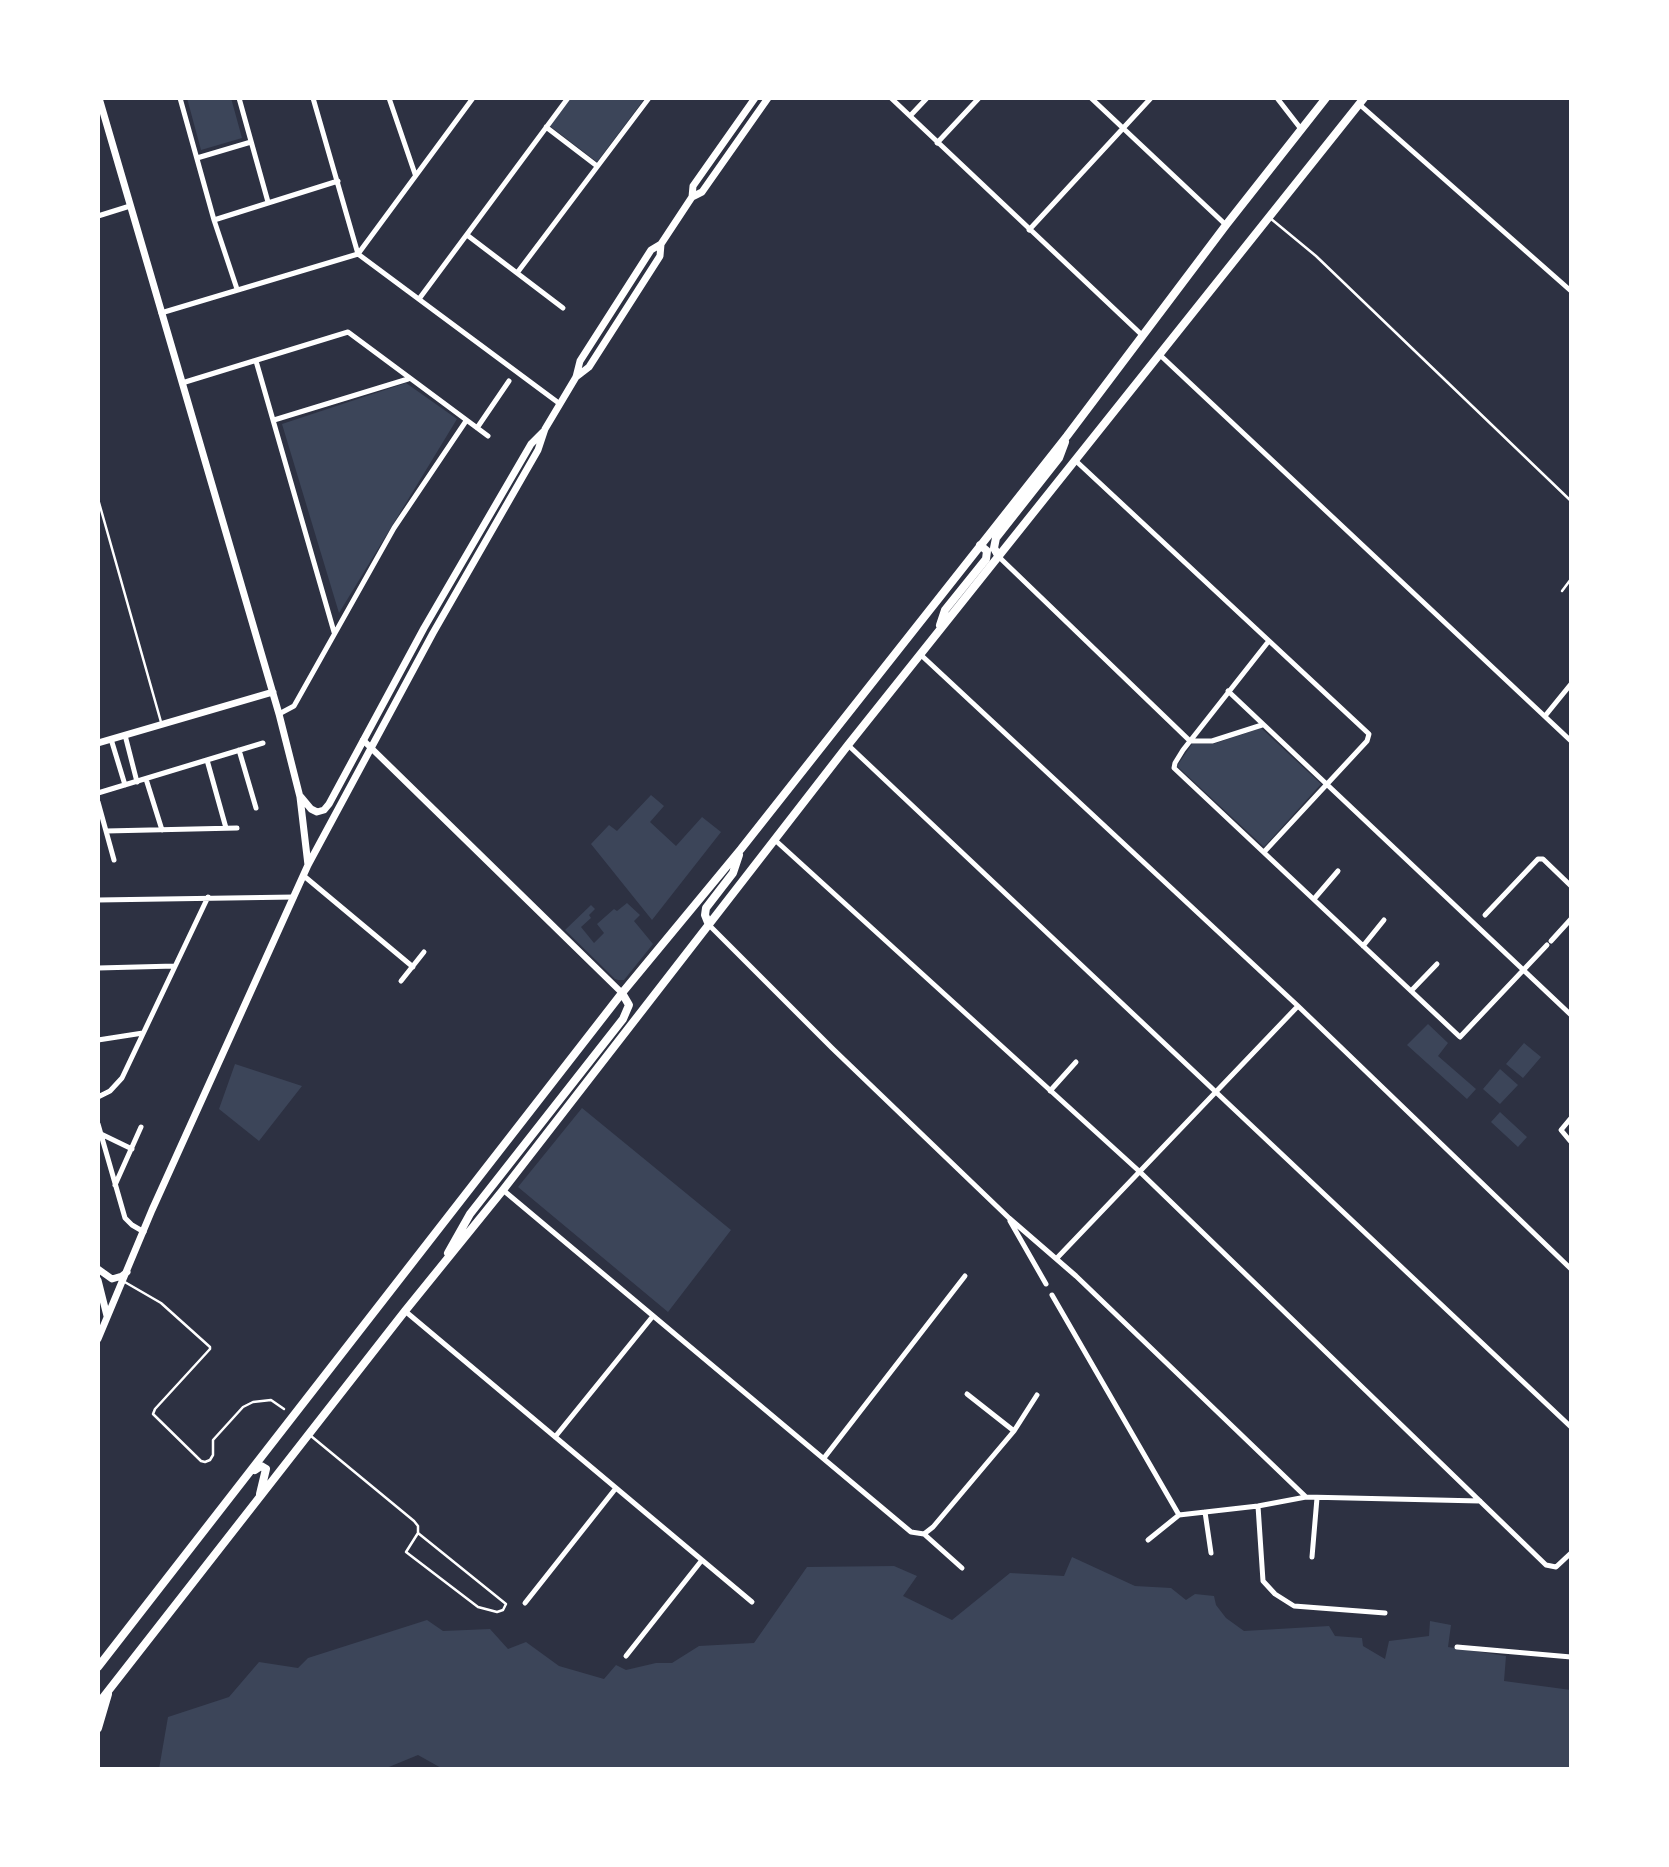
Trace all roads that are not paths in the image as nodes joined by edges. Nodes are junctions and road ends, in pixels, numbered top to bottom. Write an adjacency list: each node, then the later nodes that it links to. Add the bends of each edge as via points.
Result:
1 (99, 98): 31 (main road)
2 (180, 98): 25 (street)
3 (239, 98): 23 (street)
4 (313, 98): 28 (street)
5 (389, 98): 27 (street)
6 (472, 98): 27 (street)
7 (568, 98): 20 (street)
8 (649, 98): 26 (street)
9 (755, 98): 29 (main road, via 693,186)
10 (768, 98): 29 (main road, via 702,192)
11 (891, 98): 19 (street)
12 (927, 98): 19 (street)
13 (979, 98): 24 (street)
14 (1091, 98): 21 (street)
15 (1151, 98): 21 (street)
16 (1277, 98): 22 (street)
17 (1326, 98): 22 (highway)
18 (1362, 101): 33 (highway); 41 (street)
19 (910, 116): 24 (street)
20 (546, 127): 26 (street); 37 (street)
21 (1123, 128): 35 (street); 36 (street)
22 (1301, 129): 35 (highway)
23 (251, 142): 25 (street); 30 (street)
24 (937, 142): 36 (street)
25 (197, 158): 34 (street)
26 (597, 166): 39 (street)
27 (415, 174): 38 (street)
28 (338, 181): 30 (street); 38 (street)
29 (692, 197): 51 (main road, via 661,244 660,256)
30 (268, 202): 34 (street)
31 (130, 206): 32 (street); 44 (main road)
32 (98, 216)
33 (1269, 218): 46 (highway); 60 (lane, via 1316,256)
34 (215, 220): 40 (street)
35 (1226, 225): 45 (highway)
36 (1029, 230): 45 (street)
37 (467, 234): 39 (street); 42 (street)
38 (358, 254): 40 (street); 42 (street)
39 (517, 273): 43 (street)
40 (237, 289): 44 (street)
41 (1571, 291)
42 (419, 299): 51 (street)
43 (563, 308)
44 (161, 313): 50 (main road)
45 (1143, 336): 57 (highway)
46 (1160, 355): 58 (highway); 73 (street)
47 (256, 362): 48 (street, via 348,332); 50 (street); 52 (street)
48 (409, 378): 52 (street); 53 (street)
49 (509, 382): 54 (street)
50 (182, 383): 71 (main road)
51 (560, 404): 55 (main road)
52 (274, 420): 65 (street)
53 (466, 421): 54 (street); 65 (street, via 394,528)
54 (477, 428): 56 (street)
55 (545, 429): 78 (main road, via 531,444); 84 (main road, via 538,450)
56 (488, 436)
57 (1067, 436): 61 (highway); 62 (highway, via 1059,458 996,538 993,548)
58 (1076, 461): 62 (highway); 67 (street)
59 (98, 499): 74 (lane)
60 (1571, 501)
61 (981, 545): 66 (highway, via 987,551 986,559 945,610); 102 (highway)
62 (999, 556): 66 (highway); 79 (street)
63 (1571, 579): 64 (lane)
64 (1562, 591)
65 (334, 632): 72 (street, via 294,706)
66 (936, 634): 68 (highway)
67 (1268, 642): 70 (street); 91 (street, via 1369,734)
68 (921, 655): 83 (highway); 127 (street)
69 (1571, 684): 73 (street)
70 (1228, 691): 75 (street); 79 (street)
71 (273, 692): 72 (main road); 74 (main road)
72 (279, 714): 94 (main road)
73 (1545, 716): 80 (street)
74 (162, 724): 76 (main road)
75 (1262, 725): 79 (street, via 1212,741); 91 (street)
76 (125, 735): 77 (main road); 87 (street)
77 (111, 739): 81 (main road); 88 (street)
78 (363, 740): 84 (street); 94 (main road, via 324,810 313,810)
79 (1190, 741): 103 (street, via 1174,768)
80 (1571, 741)
81 (98, 743)
82 (263, 743): 85 (street)
83 (848, 745): 101 (highway); 133 (street)
84 (373, 747): 105 (main road); 126 (street)
85 (239, 750): 86 (street); 96 (street)
86 (206, 760): 89 (street); 97 (street)
87 (132, 761): 88 (street); 90 (street)
88 (119, 765): 92 (street)
89 (146, 779): 90 (street); 99 (street)
90 (137, 782): 92 (street)
91 (1325, 784): 103 (street); 123 (street)
92 (125, 785): 93 (street)
93 (98, 793)
94 (300, 797): 105 (main road)
95 (98, 802): 100 (street)
96 (256, 808)
97 (226, 828): 98 (street); 99 (street)
98 (237, 828)
99 (162, 830): 100 (street)
100 (106, 831): 104 (street)
101 (775, 840): 116 (highway); 132 (street)
102 (741, 849): 116 (highway, via 733,873 706,908); 126 (highway)
103 (1264, 852): 111 (street)
104 (114, 860)
105 (308, 865): 107 (main road)
106 (1338, 871): 111 (street)
107 (303, 876): 110 (main road); 121 (street)
108 (1571, 886): 113 (street, via 1538,859)
109 (208, 897): 110 (street); 112 (street); 120 (street)
110 (294, 897): 145 (main road)
111 (1314, 899): 117 (street)
112 (98, 900)
113 (1485, 915)
114 (1571, 919): 123 (street)
115 (1384, 920): 117 (street)
116 (709, 925): 143 (highway); 144 (street)
117 (1363, 946): 125 (street)
118 (424, 952): 121 (street)
119 (1437, 964): 125 (street)
120 (174, 966): 122 (street); 129 (street)
121 (413, 967): 124 (street)
122 (98, 968)
123 (1523, 970): 125 (street, via 1461,1037); 128 (street)
124 (401, 981)
125 (1411, 991)
126 (622, 993): 147 (highway, via 629,1005 623,1019 470,1214); 168 (highway)
127 (1298, 1006): 133 (street); 149 (street)
128 (1571, 1015)
129 (143, 1032): 130 (street); 134 (street, via 122,1078)
130 (98, 1040)
131 (1076, 1062): 132 (street)
132 (1050, 1091): 141 (street)
133 (1216, 1093): 141 (street); 163 (street)
134 (98, 1097)
135 (1571, 1118): 139 (street, via 1561,1130)
136 (98, 1124): 138 (street)
137 (141, 1127): 140 (street)
138 (101, 1134): 140 (street); 142 (street)
139 (1571, 1142)
140 (132, 1149): 142 (street)
141 (1140, 1172): 146 (street); 173 (street)
142 (115, 1185): 145 (street, via 125,1218)
143 (503, 1190): 147 (highway); 158 (street)
144 (1009, 1218): 146 (street); 154 (street)
145 (144, 1232): 150 (main road)
146 (1057, 1258): 170 (street)
147 (443, 1265): 156 (highway)
148 (98, 1269): 150 (main road, via 113,1279)
149 (1571, 1269)
150 (127, 1272): 153 (main road)
151 (965, 1276): 167 (street)
152 (98, 1280): 157 (main road)
153 (123, 1281): 157 (main road); 162 (lane, via 161,1303 210,1347 153,1414 201,1461 213,1455 213,1440 243,1407 271,1400)
154 (1046, 1284)
155 (1052, 1295): 176 (street)
156 (405, 1311): 165 (highway); 166 (street)
157 (107, 1316): 159 (main road)
158 (653, 1316): 166 (street); 167 (street)
159 (98, 1339)
160 (967, 1394): 164 (street)
161 (1037, 1395): 164 (street)
162 (285, 1409)
163 (1571, 1427)
164 (1014, 1430): 178 (street)
165 (309, 1435): 172 (highway); 177 (lane, via 414,1521)
166 (555, 1437): 169 (street)
167 (824, 1458): 178 (street, via 912,1532)
168 (242, 1484): 172 (highway, via 264,1467 266,1476); 191 (highway)
169 (616, 1488): 183 (street); 186 (street)
170 (1306, 1497): 171 (street); 174 (street)
171 (1317, 1498): 173 (street); 182 (street)
172 (258, 1500): 192 (highway)
173 (1480, 1501): 181 (street, via 1546,1565 1556,1567)
174 (1258, 1506): 175 (street); 187 (street, via 1263,1581 1285,1601 1294,1606)
175 (1205, 1512): 176 (street); 180 (street)
176 (1179, 1516): 179 (street)
177 (418, 1533): 177 (lane, via 406,1552 478,1607 503,1610 506,1604)
178 (923, 1534): 184 (street)
179 (1148, 1540)
180 (1211, 1553)
181 (1571, 1553)
182 (1312, 1557)
183 (702, 1560): 185 (street); 189 (street)
184 (962, 1568)
185 (752, 1602)
186 (525, 1603)
187 (1385, 1613)
188 (1457, 1647): 190 (street)
189 (626, 1656)
190 (1571, 1657)
191 (98, 1667)
192 (110, 1688): 193 (highway); 194 (highway)
193 (98, 1704)
194 (98, 1728)

